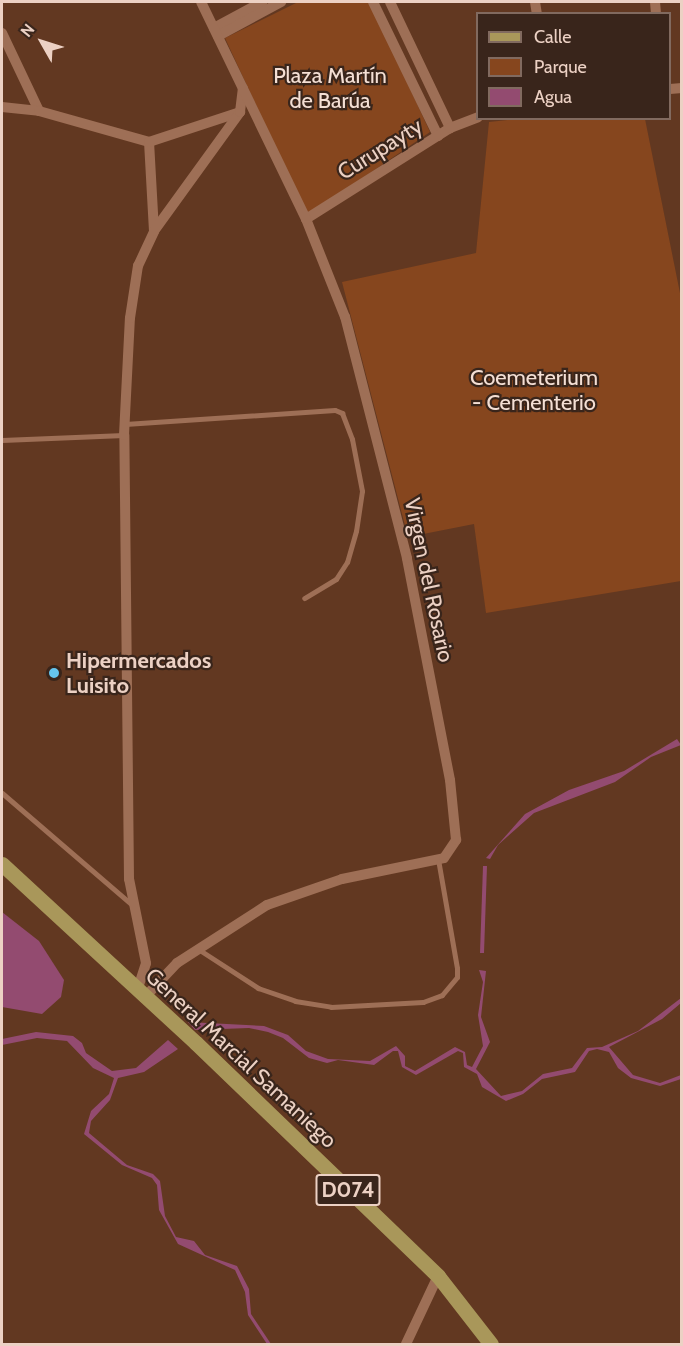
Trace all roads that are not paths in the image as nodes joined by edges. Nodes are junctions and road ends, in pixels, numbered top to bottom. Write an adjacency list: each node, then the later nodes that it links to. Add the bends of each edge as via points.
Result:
1 (201, 2): 6 (street, Virgen del Rosario)
2 (262, 2): 6 (street)
3 (281, 2): 6 (street)
4 (373, 2): 14 (street)
5 (390, 2): 13 (street)
6 (216, 32): 8 (street, Virgen del Rosario)
7 (2, 33): 10 (street)
8 (243, 88): 11 (street); 16 (street, Virgen del Rosario)
9 (2, 107): 10 (street)
10 (39, 111): 15 (street)
11 (240, 112): 15 (street); 17 (street)
12 (476, 117): 13 (street, Curupayty)
13 (450, 128): 14 (street, Curupayty)
14 (438, 136): 16 (street, Curupayty)
15 (149, 142): 17 (street)
16 (306, 219): 22 (street, Virgen del Rosario, via 345,317 407,558 456,822 454,847)
17 (154, 231): 18 (street, via 138,266 130,318)
18 (125, 430): 19 (lane); 20 (lane, via 335,410 342,413 352,439 362,491 356,531 336,579); 24 (street)
19 (2, 440)
20 (304, 598)
21 (2, 793): 24 (lane)
22 (438, 859): 25 (street, via 301,891 267,905); 25 (lane, via 457,968 457,977 442,995 423,1002 331,1007 296,1001 258,988)
23 (2, 864): 26 (main road, General Marcial Samaniego / D074)
24 (132, 905): 26 (street, via 146,963)
25 (198, 949): 26 (street)
26 (141, 995): 27 (main road, General Marcial Samaniego / D074)
27 (438, 1276): 28 (street); 29 (main road, General Marcial Samaniego / D074)
28 (406, 1344)
29 (491, 1344)

